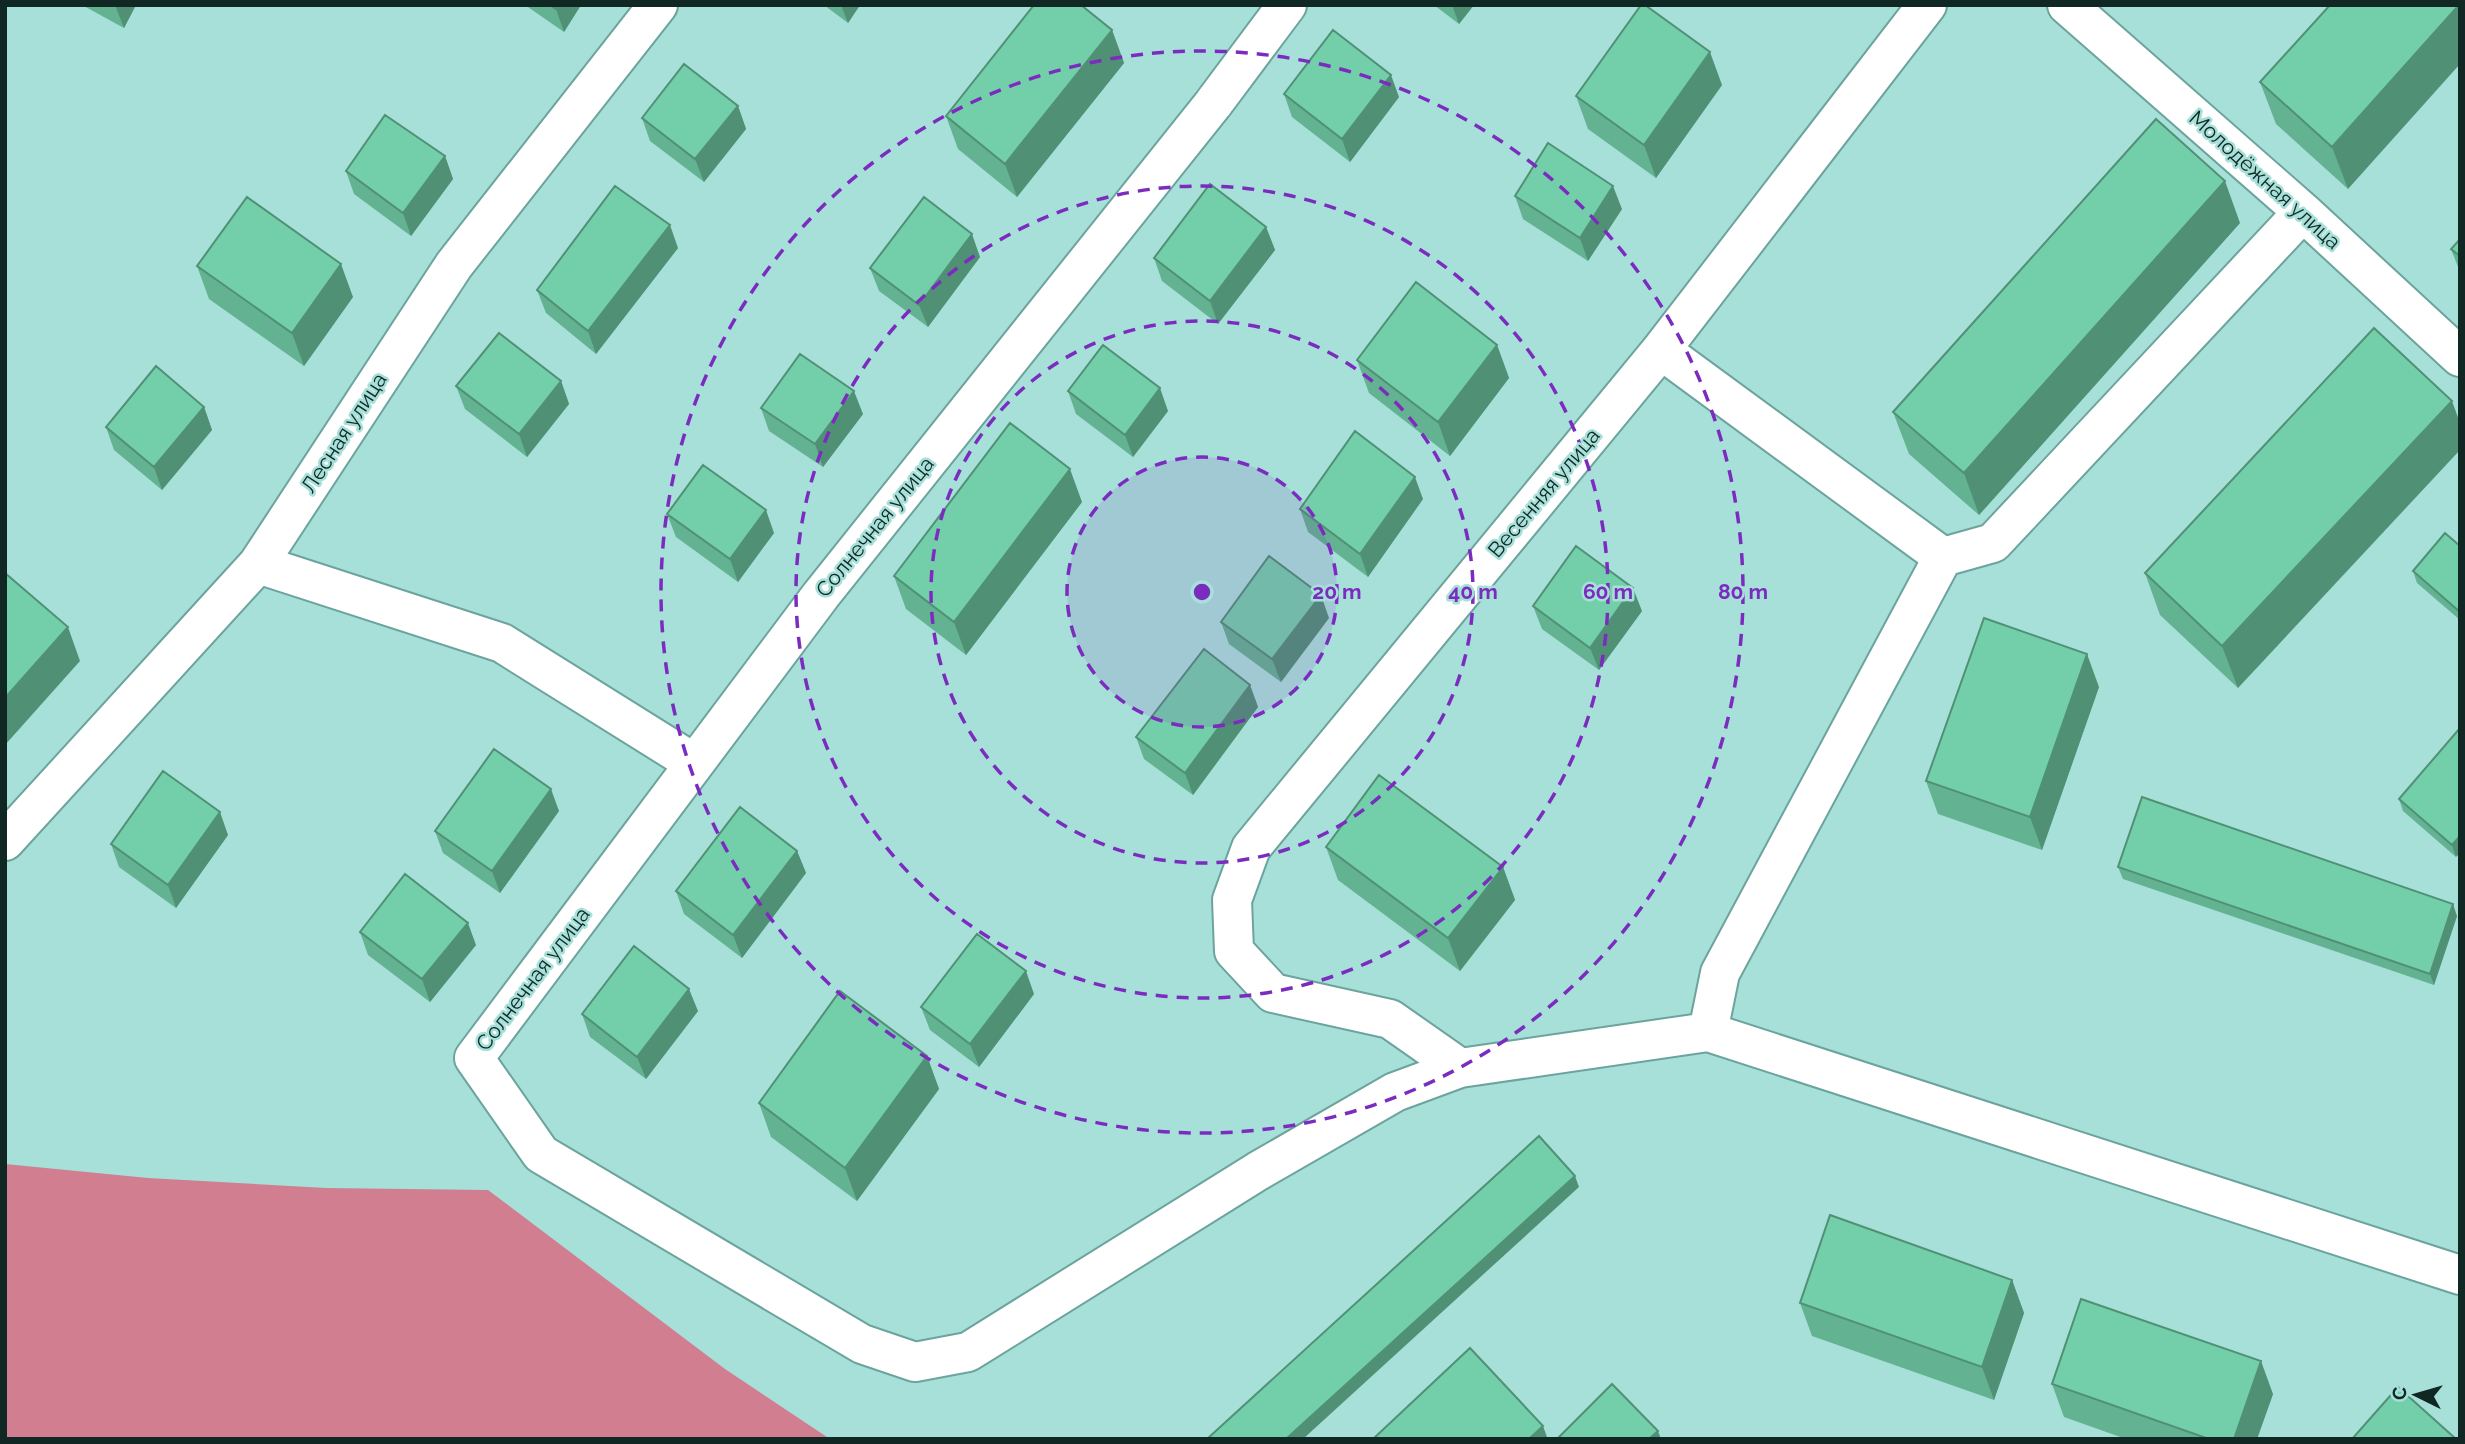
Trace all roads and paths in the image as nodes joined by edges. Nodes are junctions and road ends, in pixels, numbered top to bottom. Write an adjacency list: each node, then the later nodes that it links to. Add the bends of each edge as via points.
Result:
1 (658, 5): 9 (street, Лесная улица, via 454,265)
2 (1287, 5): 10 (street, Солнечная улица, via 821,594)
3 (1927, 5): 6 (street, Весенняя улица)
4 (2067, 5): 5 (street, Молодёжная улица)
5 (2303, 212): 7 (street, Молодёжная улица); 8 (street, via 1993,543)
6 (1661, 350): 8 (street); 13 (street, Весенняя улица, via 1251,848 1232,900 1234,951 1273,993 1390,1019)
7 (2460, 358)
8 (1943, 557): 12 (street, via 1720,973)
9 (258, 564): 10 (street, via 502,643); 11 (street, Лесная улица)
10 (694, 763): 13 (street, Солнечная улица, via 474,1058 541,1154 862,1344 915,1362 968,1352 1280,1158 1395,1092)
11 (5, 841)
12 (1708, 1032): 13 (street); 14 (street)
13 (1460, 1068)
14 (2460, 1275)

